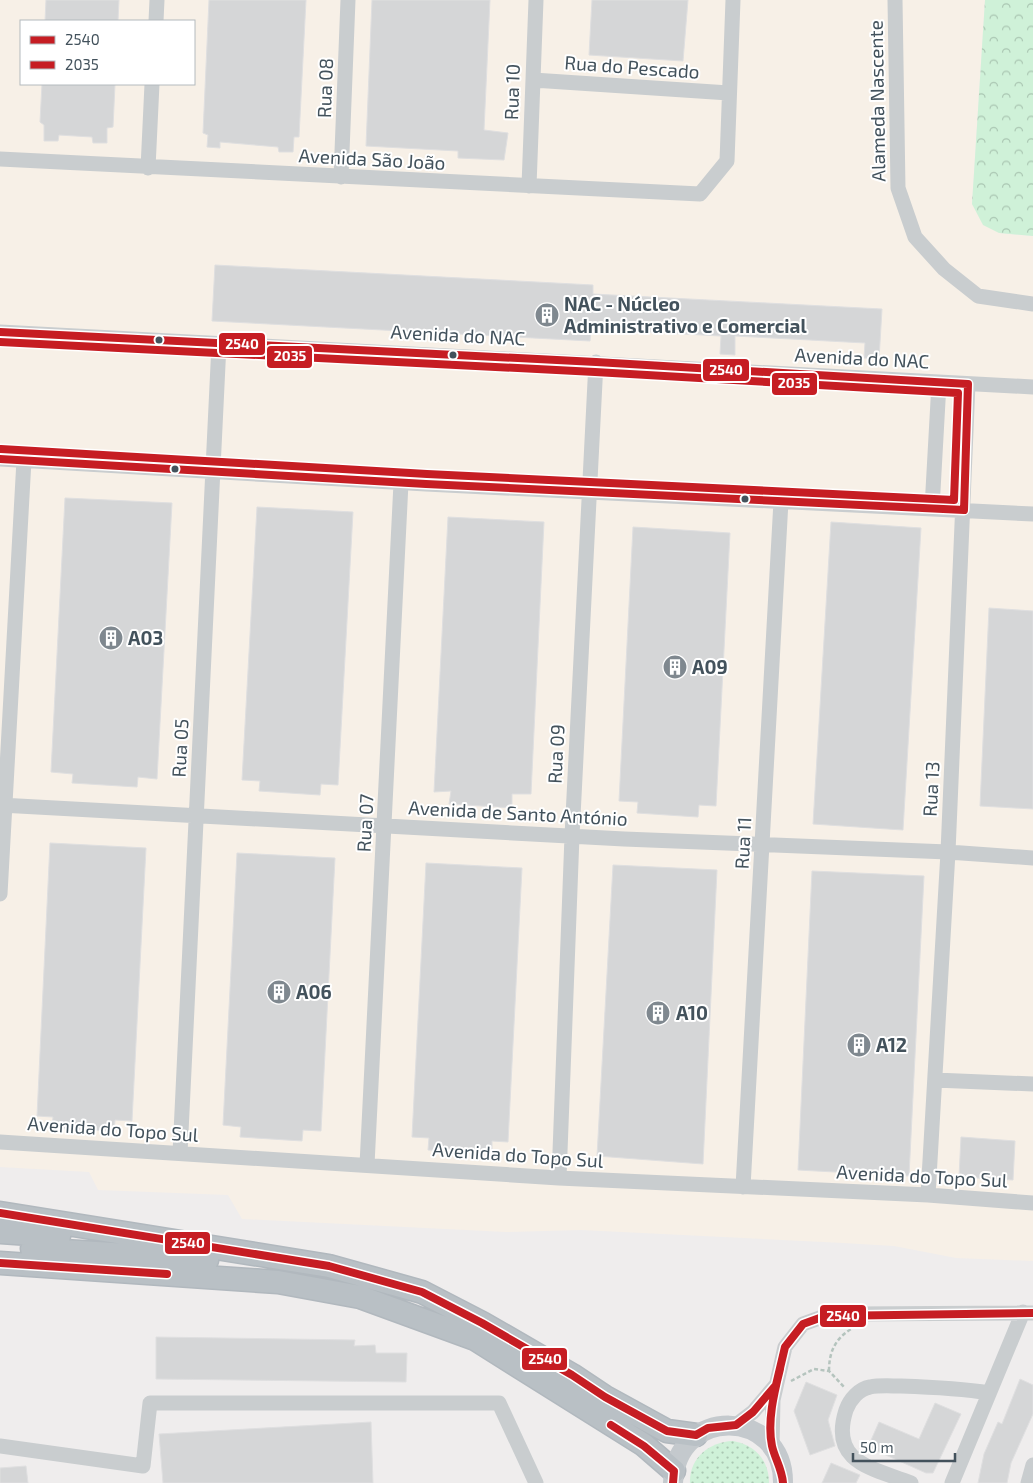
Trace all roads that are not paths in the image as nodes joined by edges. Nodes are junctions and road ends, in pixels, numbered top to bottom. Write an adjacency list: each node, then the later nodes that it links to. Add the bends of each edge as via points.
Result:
1 (157, 0): 6 (street)
2 (348, 0): 12 (street, Rua 08)
3 (536, 0): 7 (street, Rua 10)
4 (733, 0): 9 (street)
5 (895, 0): 14 (street, Alameda Nascente, via 898,188 915,237 944,270 978,296)
6 (156, 20)
7 (533, 80): 9 (street, Rua do Pescado); 13 (street, Rua 10)
8 (152, 85): 11 (street)
9 (728, 93): 13 (street, Avenida São João, via 727,161 700,194)
10 (0, 159): 11 (street, Avenida São João)
11 (148, 168): 12 (street, Avenida São João)
12 (341, 177): 13 (street, Avenida São João)
13 (529, 186)
14 (1033, 304)
15 (0, 332): 16 (street, Avenida do NAC)
16 (218, 344): 17 (street, Avenida do NAC); 23 (street, Rua 05)
17 (596, 362): 18 (street, Avenida do NAC); 25 (street, Rua 09)
18 (939, 383): 19 (street, Avenida do NAC); 27 (street)
19 (968, 384): 20 (street, Avenida do NAC); 28 (street, Rua 13)
20 (1033, 387)
21 (0, 459): 22 (street)
22 (24, 460): 23 (street); 30 (street)
23 (213, 470): 24 (street); 31 (street, Rua 05)
24 (401, 483): 25 (street); 32 (street, Rua 07)
25 (588, 491): 26 (street); 33 (street, Rua 09)
26 (782, 501): 27 (street); 34 (street, Rua 11)
27 (932, 508): 28 (street)
28 (964, 510): 29 (street); 35 (street, Rua 13)
29 (1033, 514)
30 (2, 805): 31 (street, Avenida de Santo António); 37 (street)
31 (197, 816): 32 (street, Avenida de Santo António); 41 (street, Rua 05)
32 (385, 826): 33 (street, Avenida de Santo António); 42 (street, Rua 07)
33 (572, 836): 34 (street, Avenida de Santo António); 43 (street, Rua 09)
34 (763, 845): 35 (street, Avenida de Santo António); 44 (street, Rua 11)
35 (948, 852): 36 (street, Avenida de Santo António); 38 (street, Rua 13)
36 (1033, 858)
37 (0, 894)
38 (936, 1080): 39 (street); 45 (street, Rua 13)
39 (1033, 1084)
40 (0, 1142): 41 (street, Avenida do Topo Sul)
41 (180, 1153): 42 (street, Avenida do Topo Sul)
42 (367, 1165): 43 (street, Avenida do Topo Sul)
43 (559, 1178): 44 (street, Avenida do Topo Sul)
44 (743, 1187): 45 (street, Avenida do Topo Sul)
45 (928, 1195): 46 (street, Avenida do Topo Sul)
46 (1033, 1203)
47 (0, 1213): 50 (highway)
48 (0, 1232): 50 (highway)
49 (0, 1247): 53 (highway, via 244,1262 323,1273 409,1297)
50 (217, 1249): 53 (highway, via 329,1266 422,1292)
51 (0, 1262): 61 (highway, via 278,1282 360,1296 475,1339 644,1445)
52 (1028, 1312): 54 (street, via 825,1316 803,1324 785,1347); 55 (street)
53 (482, 1323): 57 (highway, via 605,1398 667,1431)
54 (776, 1385): 56 (street, via 753,1412); 59 (street)
55 (989, 1393): 64 (street, via 947,1387 871,1386 849,1402 843,1422 843,1440 848,1451 861,1464); 65 (street)
56 (736, 1425): 57 (main road, via 708,1428); 59 (main road, via 762,1436)
57 (696, 1435): 61 (main road, via 678,1458)
58 (0, 1446): 62 (street, via 143,1466 150,1403 499,1403)
59 (772, 1446): 63 (main road, via 779,1459)
60 (1033, 1465): 66 (street)
61 (674, 1477)
62 (536, 1483)
63 (783, 1483)
64 (911, 1483)
65 (952, 1483)
66 (1028, 1483)

